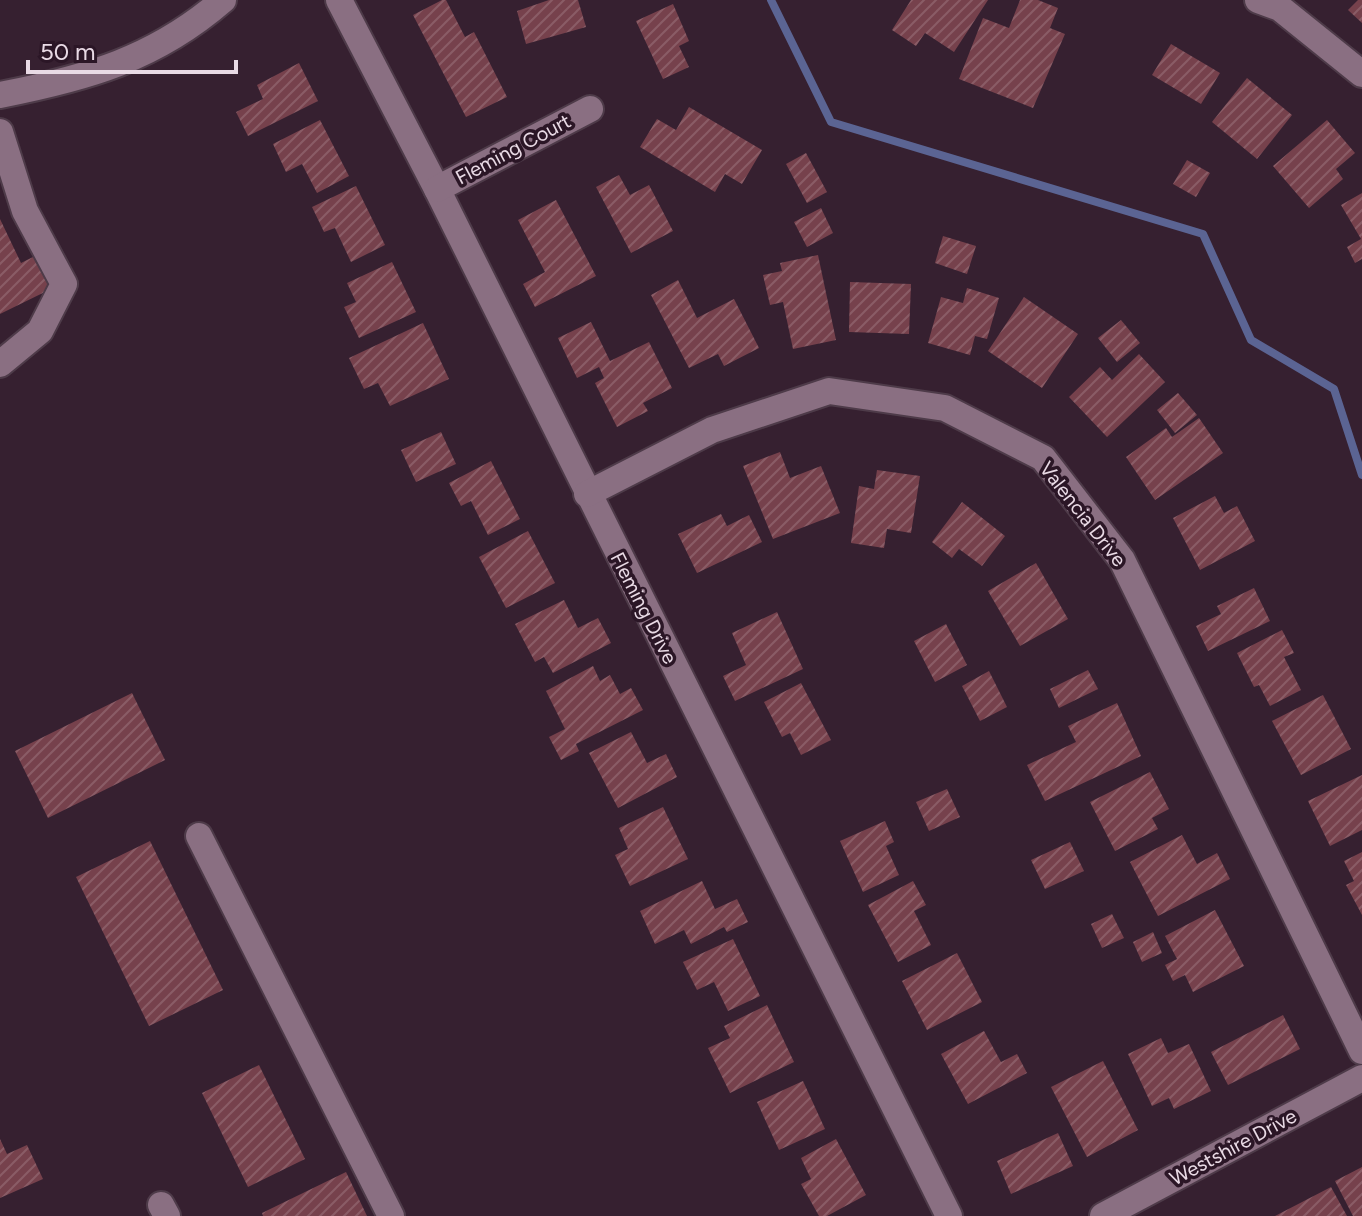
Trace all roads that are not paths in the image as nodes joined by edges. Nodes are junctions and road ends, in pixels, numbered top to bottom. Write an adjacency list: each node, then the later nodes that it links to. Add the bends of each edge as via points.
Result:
1 (223, 0): 5 (street, via 164,43 109,70)
2 (339, 0): 8 (street, Fleming Drive)
3 (1258, 0): 4 (street, via 1280,8)
4 (1362, 74)
5 (0, 95)
6 (590, 109): 8 (street, Fleming Court)
7 (0, 132): 9 (street, via 25,211 64,284 40,331)
8 (437, 189): 10 (street, Fleming Drive)
9 (0, 364)
10 (587, 494): 12 (street, Valencia Drive, via 712,430 829,391 945,408 1043,458 1122,560); 15 (street, Fleming Drive)
11 (199, 836): 14 (street)
12 (1362, 1051)
13 (1362, 1078): 16 (street, Westshire Drive)
14 (391, 1216)
15 (949, 1216)
16 (1103, 1216)

